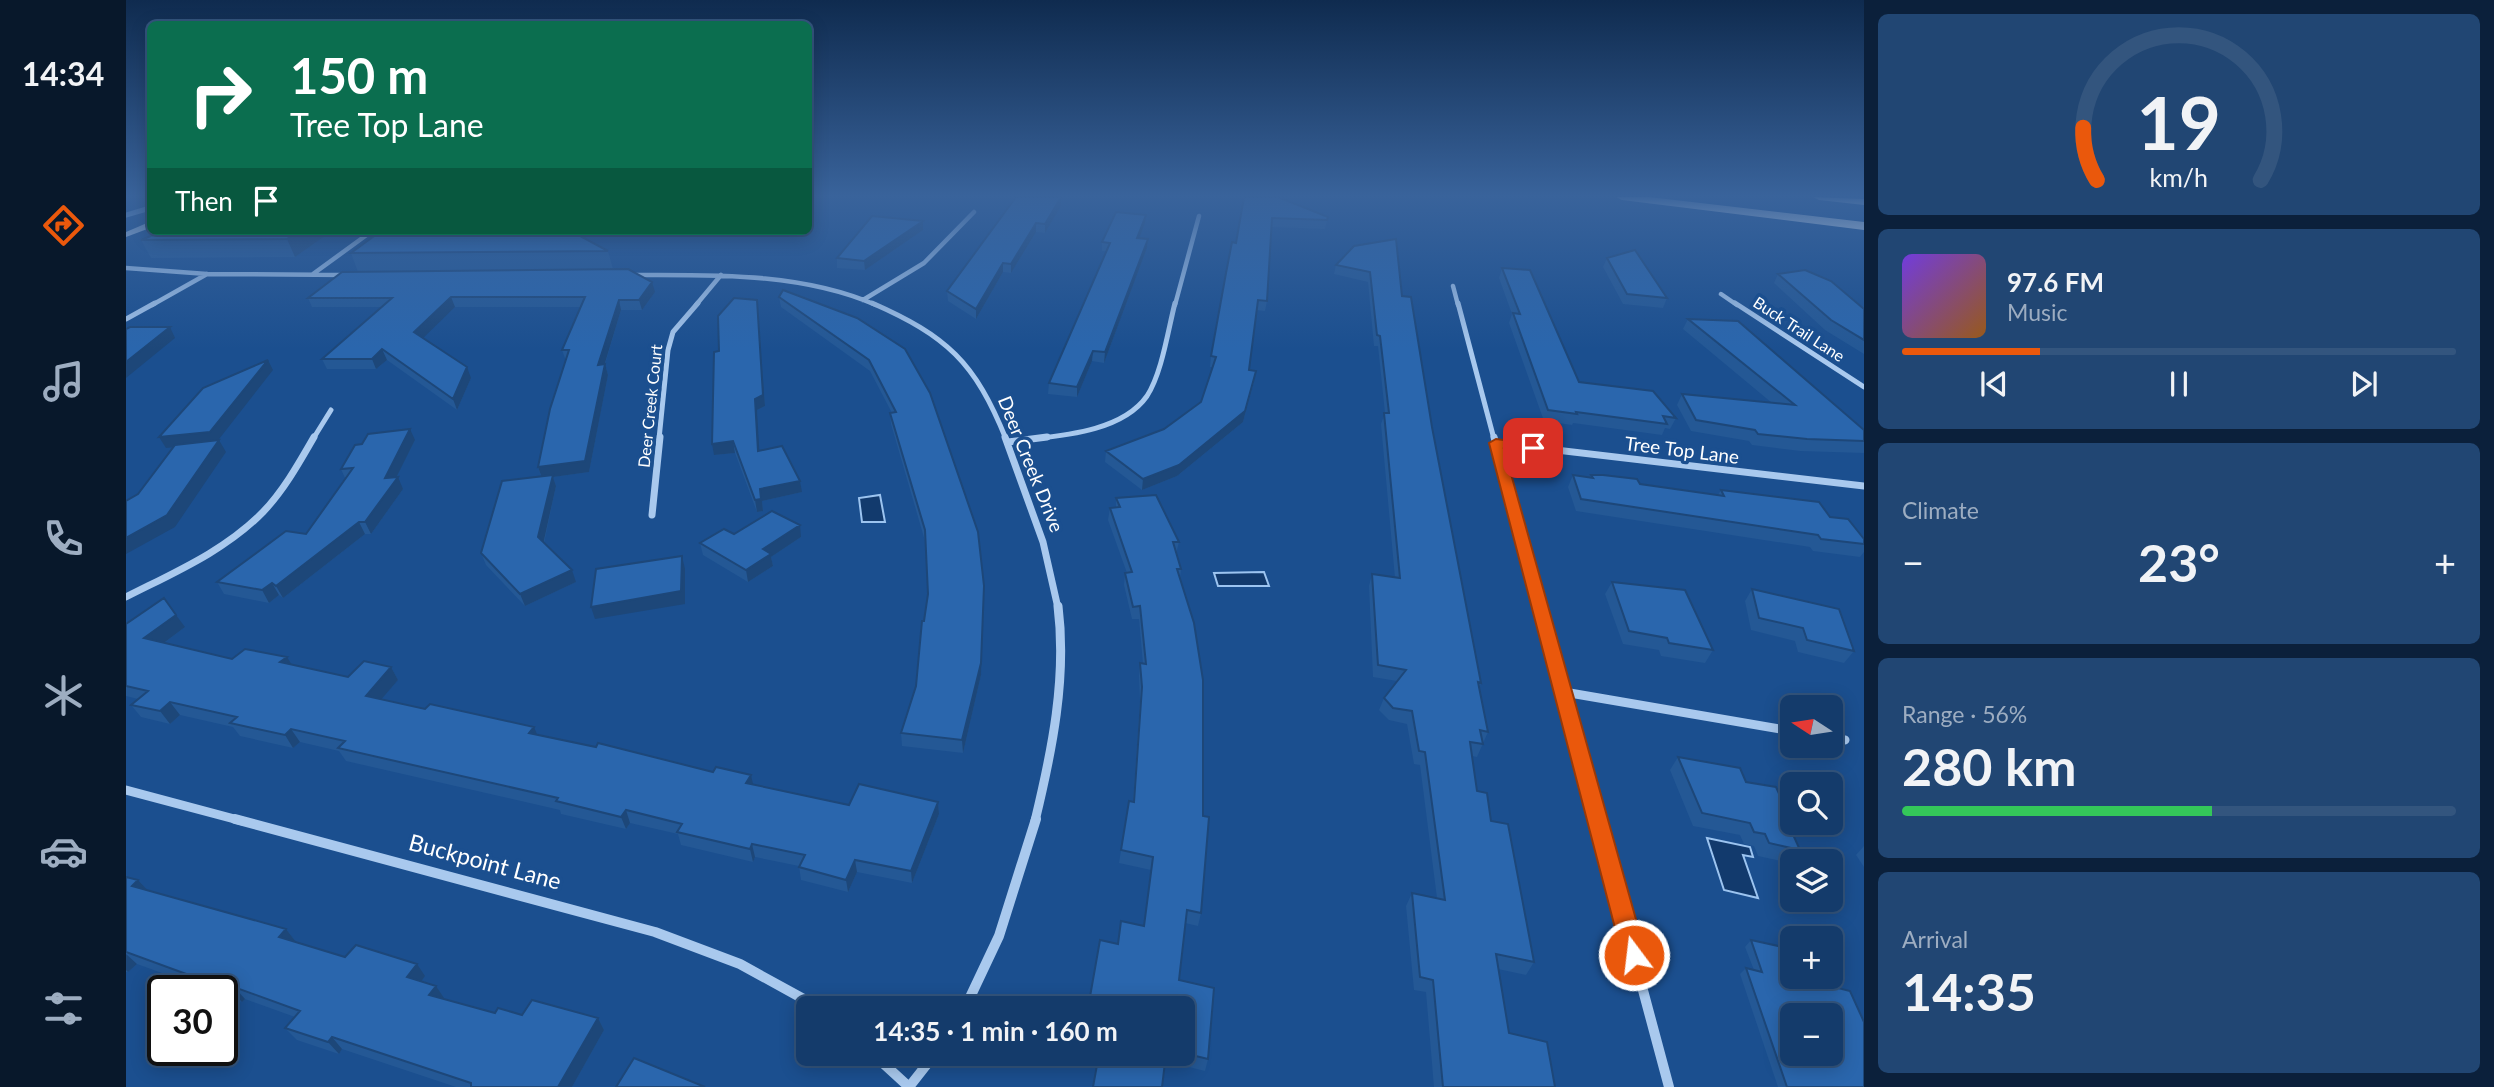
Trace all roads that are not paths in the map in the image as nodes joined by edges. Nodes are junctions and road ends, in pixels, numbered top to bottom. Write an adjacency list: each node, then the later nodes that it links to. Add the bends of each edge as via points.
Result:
1 (349, 248): 6 (street)
2 (944, 248): 12 (street, via 920,268)
3 (1190, 248): 16 (street, via 1154,381 1143,401 1091,429)
4 (126, 268): 5 (street)
5 (207, 274): 6 (street); 13 (street)
6 (312, 275): 7 (street)
7 (352, 275)
8 (618, 275): 9 (street, Deer Creek Drive)
9 (721, 275): 12 (street, Deer Creek Drive, via 797,282); 19 (street, Deer Creek Court, via 673,332)
10 (1453, 286): 17 (street)
11 (1721, 294): 14 (street, Buck Trail Lane)
12 (863, 300): 16 (street, Deer Creek Drive, via 948,345 971,371)
13 (126, 318)
14 (1864, 387)
15 (331, 410): 20 (street, via 262,513 218,548)
16 (1008, 442): 25 (street, Deer Creek Drive, via 1047,550 1060,622 1061,669 1040,807 999,937)
17 (1496, 443): 18 (street, Tree Top Lane); 21 (street)
18 (1864, 486)
19 (652, 515)
20 (126, 597)
21 (1564, 692): 22 (street); 29 (street)
22 (1780, 729)
23 (126, 790): 24 (street, Buckpoint Lane, via 626,921 712,950)
24 (802, 996)
25 (971, 996)
26 (886, 1066): 28 (street)
27 (926, 1066): 28 (street)
28 (909, 1087)
29 (1669, 1087)

